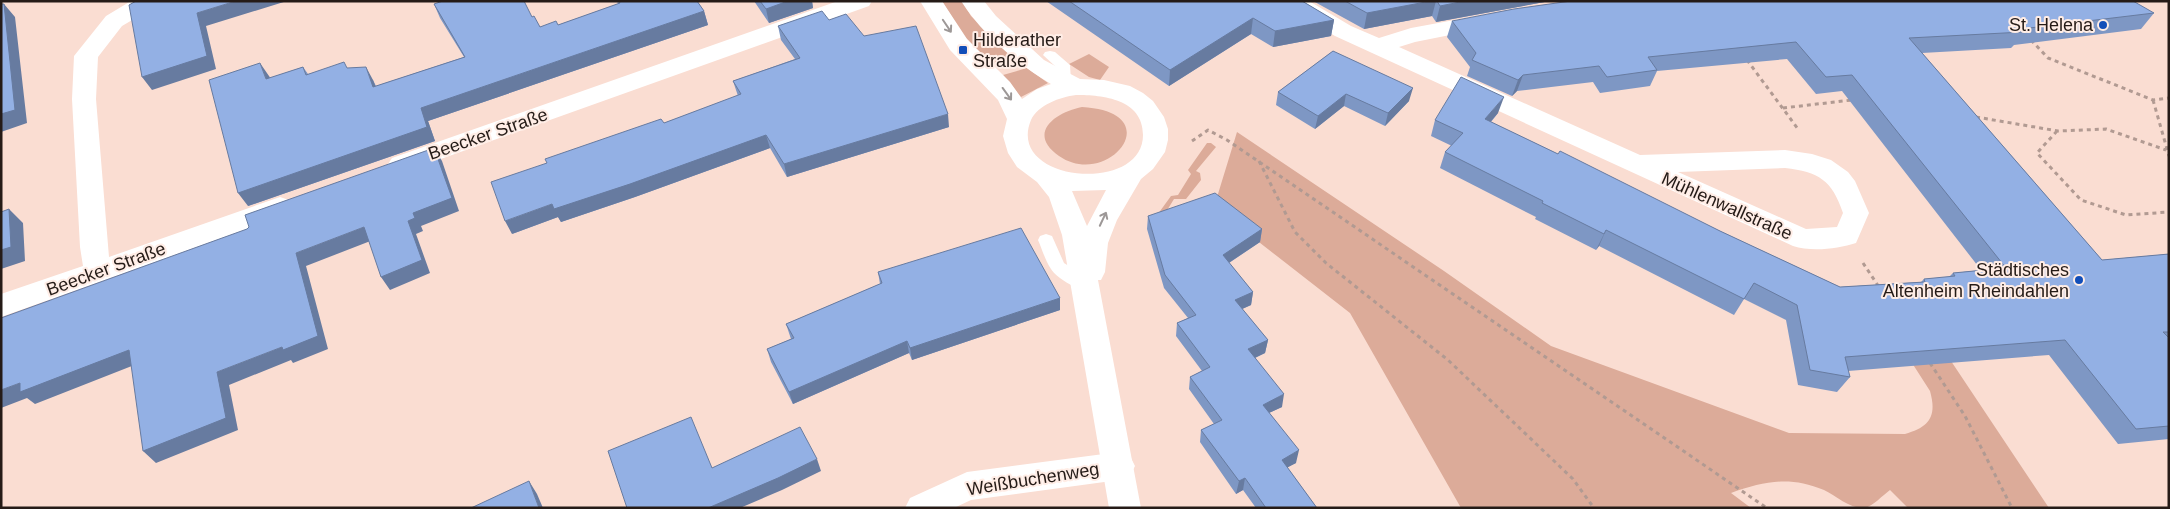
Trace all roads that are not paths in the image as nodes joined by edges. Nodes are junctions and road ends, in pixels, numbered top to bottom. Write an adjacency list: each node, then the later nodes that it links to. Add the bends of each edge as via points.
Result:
1 (148, 1): 17 (street, via 114,21 86,56 84,99)
2 (861, 1): 12 (street, Beecker Straße)
3 (931, 1): 10 (street, one-way to 10, via 963,50 1001,85 1013,102)
4 (972, 1): 9 (street, via 988,21 1036,65)
5 (1292, 1): 7 (street, Mühlenwallstraße, via 1343,31)
6 (1509, 16): 7 (street, via 1411,35)
7 (1379, 46): 11 (street, Mühlenwallstraße)
8 (1050, 54): 9 (lane, via 1063,65)
9 (1070, 84): 10 (street, via 1032,103); 13 (street, via 1122,93 1141,104 1152,117 1157,131 1155,146 1146,161)
10 (1019, 119): 14 (street, via 1015,135 1018,150 1030,165)
11 (1634, 164): 11 (street, Mühlenwallstraße, via 1802,239 1846,236 1856,213 1851,196 1837,176 1825,166 1803,160)
12 (379, 172)
13 (1131, 173): 14 (street, via 1105,182 1075,183); 18 (street, one-way to 13, via 1096,234)
14 (1047, 176): 18 (street, via 1068,205)
15 (304, 199): 17 (street, Beecker Straße)
16 (1046, 240): 18 (lane, via 1058,267)
17 (98, 272): 19 (street, Beecker Straße)
18 (1087, 294): 20 (street)
19 (1, 306)
20 (1119, 466): 21 (street, Weißbuchenweg, via 967,486); 22 (street)
21 (921, 508)
22 (1125, 508)

